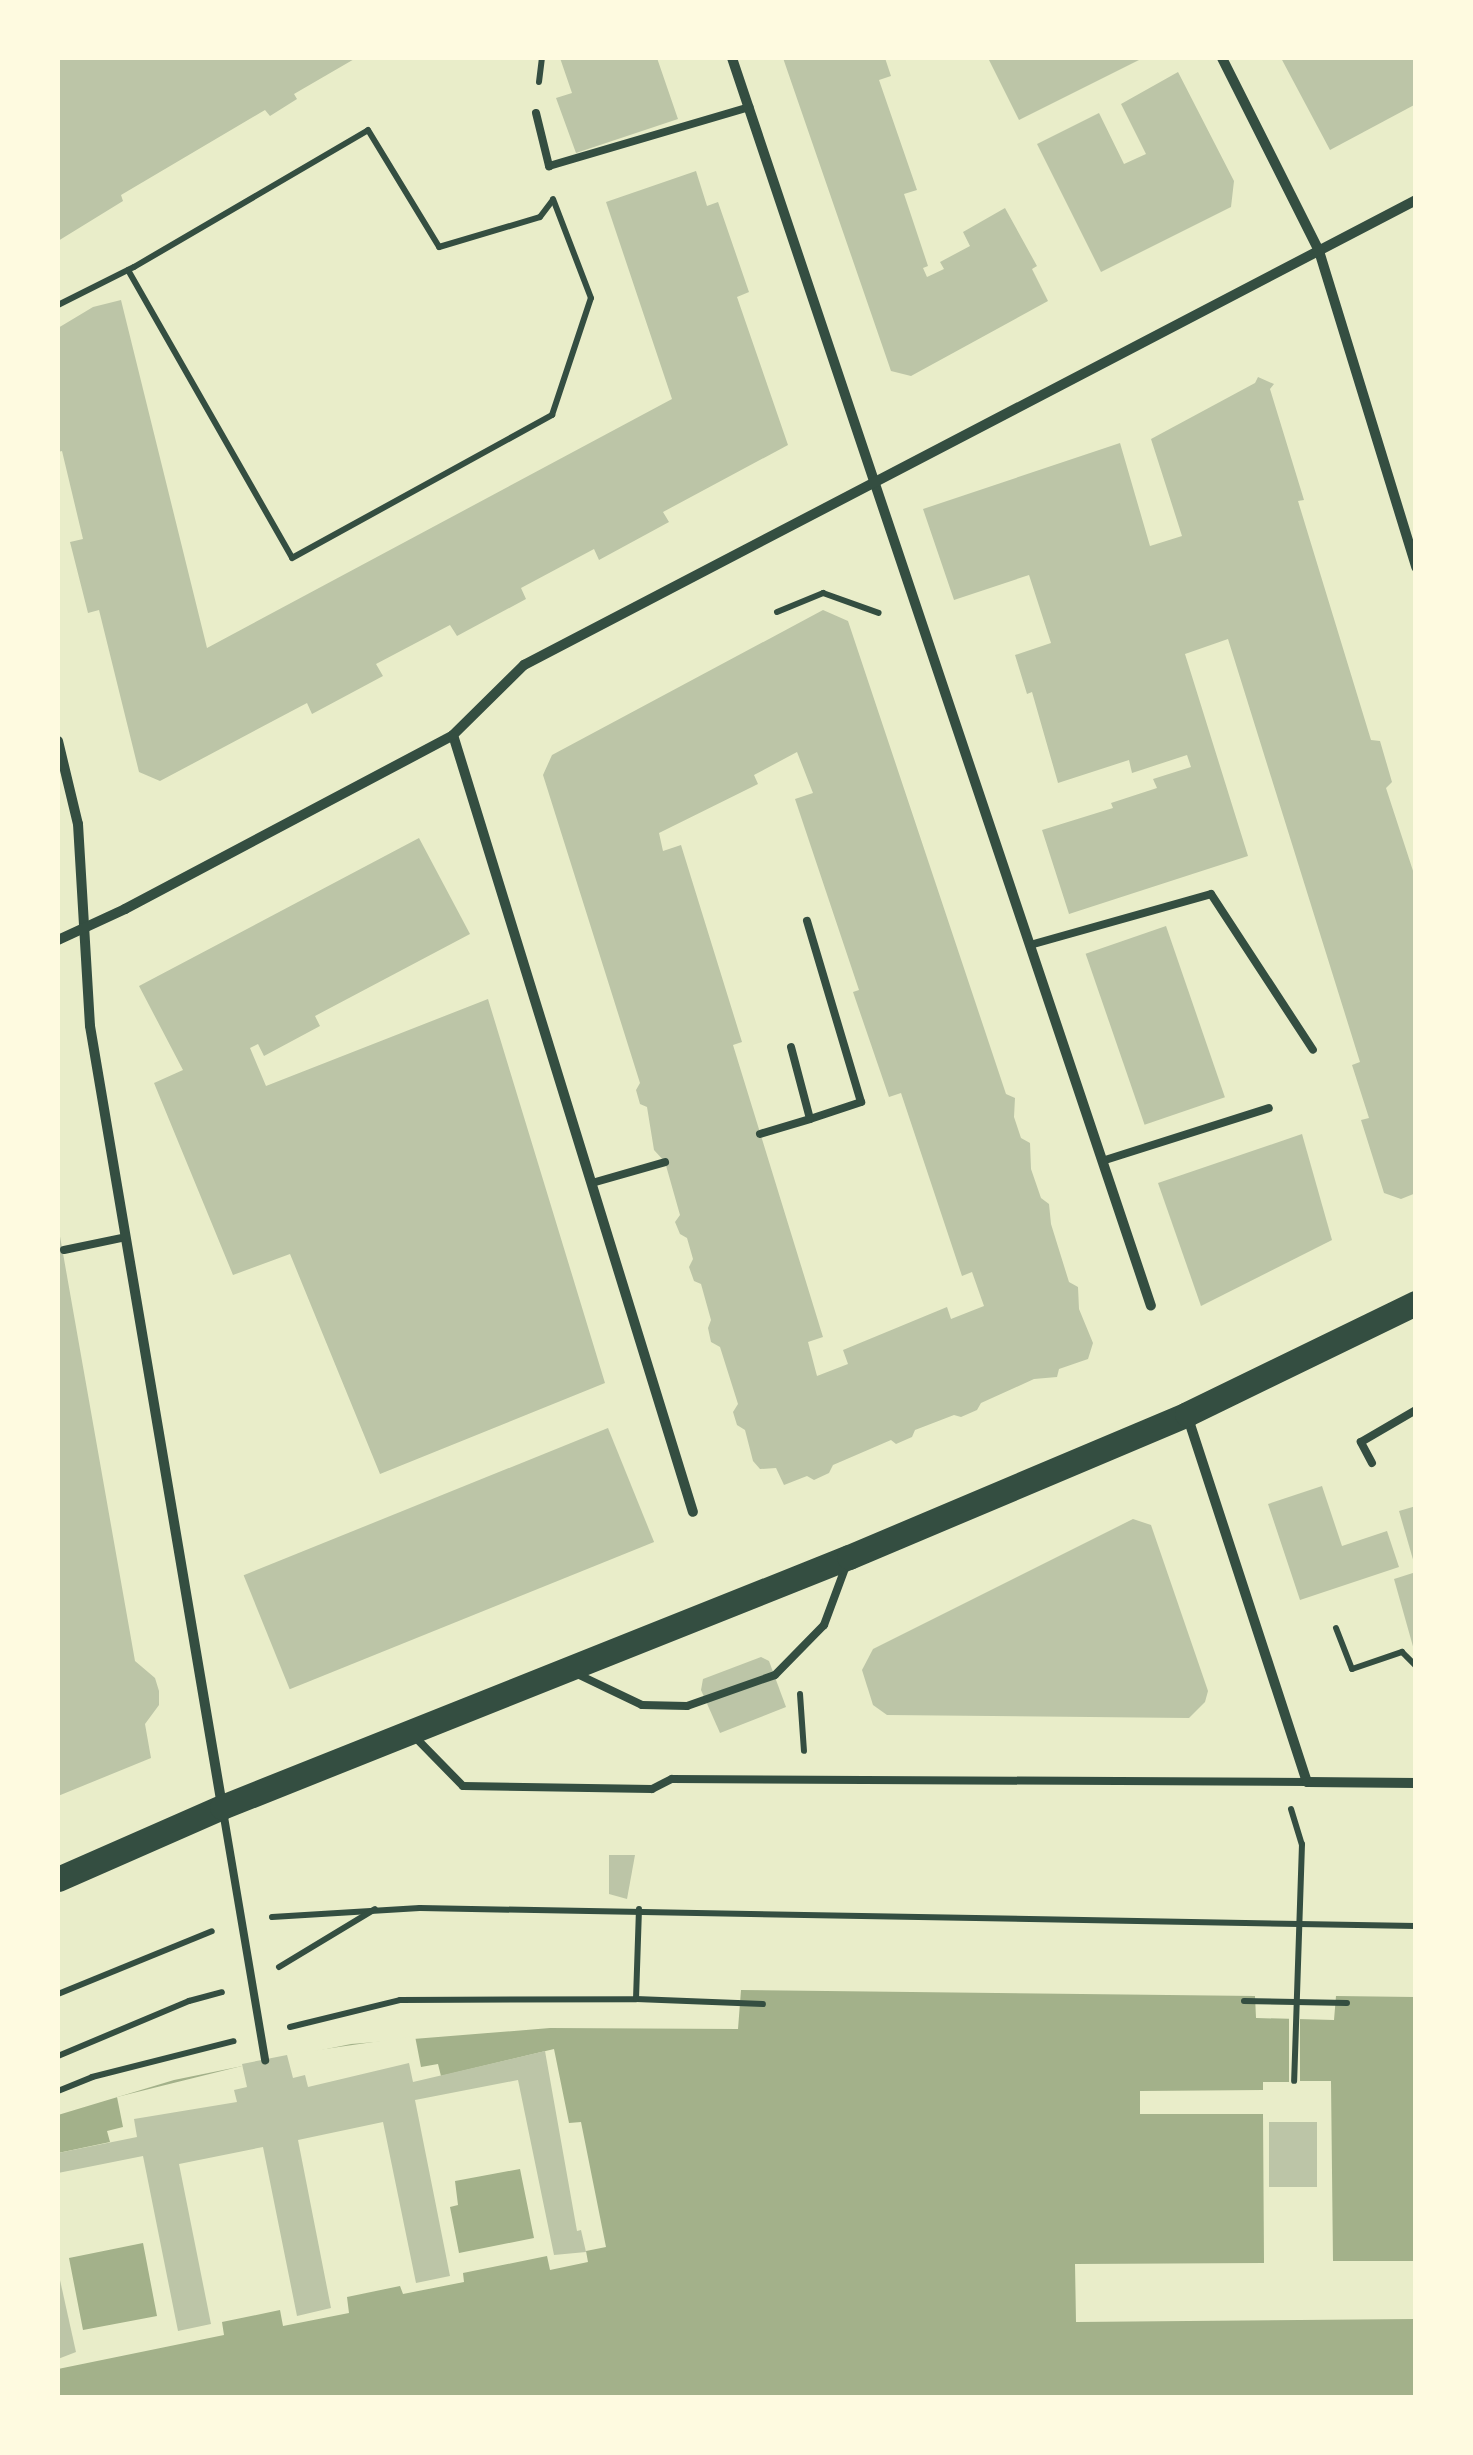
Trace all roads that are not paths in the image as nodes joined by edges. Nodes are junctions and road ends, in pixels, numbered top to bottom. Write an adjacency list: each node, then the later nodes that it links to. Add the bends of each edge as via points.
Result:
1 (732, 58): 3 (street)
2 (1222, 58): 6 (street)
3 (749, 106): 4 (lane, via 549,166); 7 (street)
4 (536, 113)
5 (1416, 200): 6 (street)
6 (1319, 251): 7 (street); 8 (street)
7 (874, 482): 9 (street, via 524,665); 14 (street)
8 (1416, 567)
9 (453, 734): 12 (street); 22 (street)
10 (58, 740): 12 (street, via 78,824)
11 (807, 922): 18 (lane, via 861,1102)
12 (84, 928): 13 (street); 23 (street, via 90,1026)
13 (58, 940)
14 (1030, 946): 16 (lane, via 1212,894); 20 (street)
15 (791, 1047): 18 (lane)
16 (1313, 1050)
17 (1269, 1108): 20 (lane)
18 (810, 1118): 19 (lane)
19 (760, 1134)
20 (1102, 1161): 26 (street)
21 (665, 1162): 22 (lane)
22 (592, 1183): 30 (street)
23 (126, 1236): 24 (lane); 36 (street)
24 (64, 1250)
25 (1416, 1303): 28 (main road)
26 (1150, 1306)
27 (1416, 1410): 29 (lane, via 1361,1442)
28 (1187, 1414): 31 (main road); 34 (street)
29 (1372, 1463)
30 (693, 1512)
31 (849, 1556): 32 (main road); 32 (lane, via 824,1625 775,1674 706,1702 642,1704)
32 (566, 1669): 33 (main road)
33 (410, 1732): 34 (lane, via 463,1786 652,1789 672,1780); 36 (main road)
34 (1307, 1782): 35 (street)
35 (1416, 1783)
36 (222, 1807): 37 (main road); 38 (lane)
37 (58, 1878)
38 (265, 2060)

